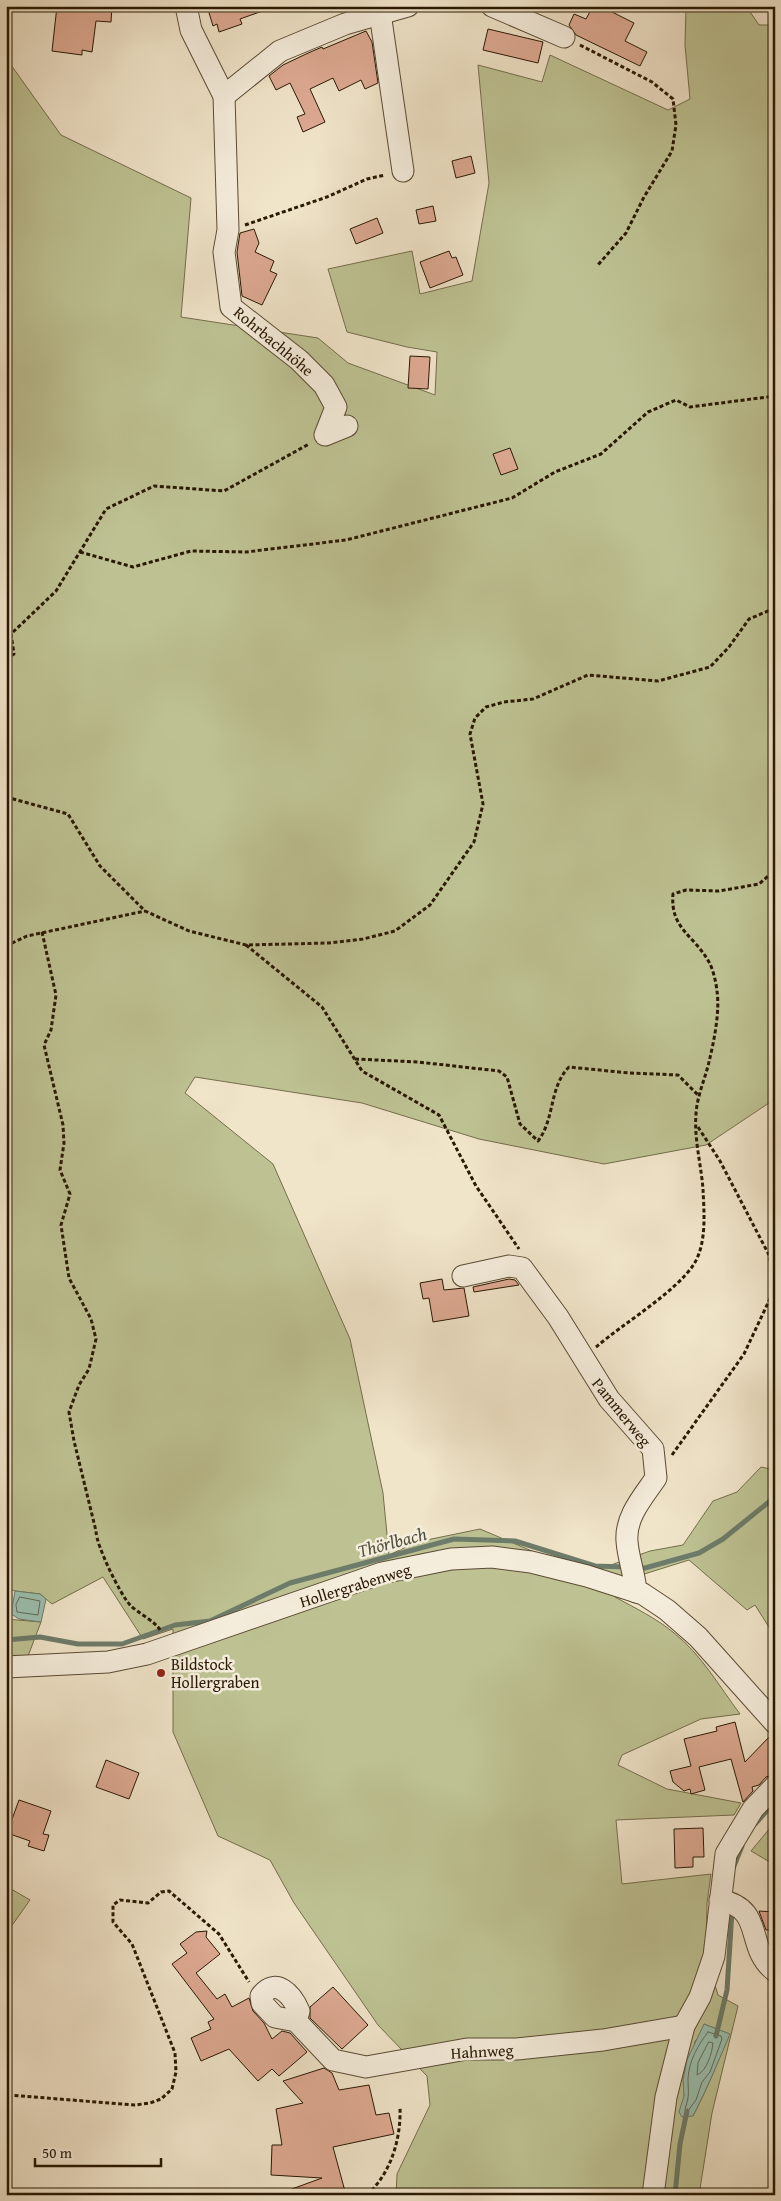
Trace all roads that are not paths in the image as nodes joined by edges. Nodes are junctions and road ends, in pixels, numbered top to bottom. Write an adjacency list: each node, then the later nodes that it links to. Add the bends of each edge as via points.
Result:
1 (186, 6): 6 (street, Rohrbachhöhe, via 190,30)
2 (408, 6): 4 (street)
3 (492, 6): 5 (street)
4 (380, 13): 6 (street, via 280,51); 7 (street)
5 (564, 37)
6 (224, 96): 8 (street, Rohrbachhöhe, via 228,230 224,252 231,307 299,360 324,384 336,407 325,435)
7 (402, 171)
8 (347, 426)
9 (463, 1276): 10 (street, Pammerweg, via 509,1266 522,1268 544,1296 608,1399 652,1448 656,1478 632,1513 627,1540)
10 (635, 1576): 11 (street, Hollergrabenweg, via 587,1576 530,1562 492,1557 450,1559 382,1573 146,1654 108,1662); 12 (street, Hollergrabenweg, via 698,1637)
11 (6, 1667)
12 (775, 1723)
13 (775, 1786): 14 (street, via 753,1809 726,1854)
14 (720, 1900): 15 (street, via 744,1910 765,1964); 17 (street, via 714,1956 700,1997)
15 (775, 1971)
16 (296, 2021): 17 (street, Hahnweg, via 333,2060 366,2067 467,2049 517,2049 603,2040)
17 (684, 2026): 18 (street, via 666,2097)
18 (653, 2195)

